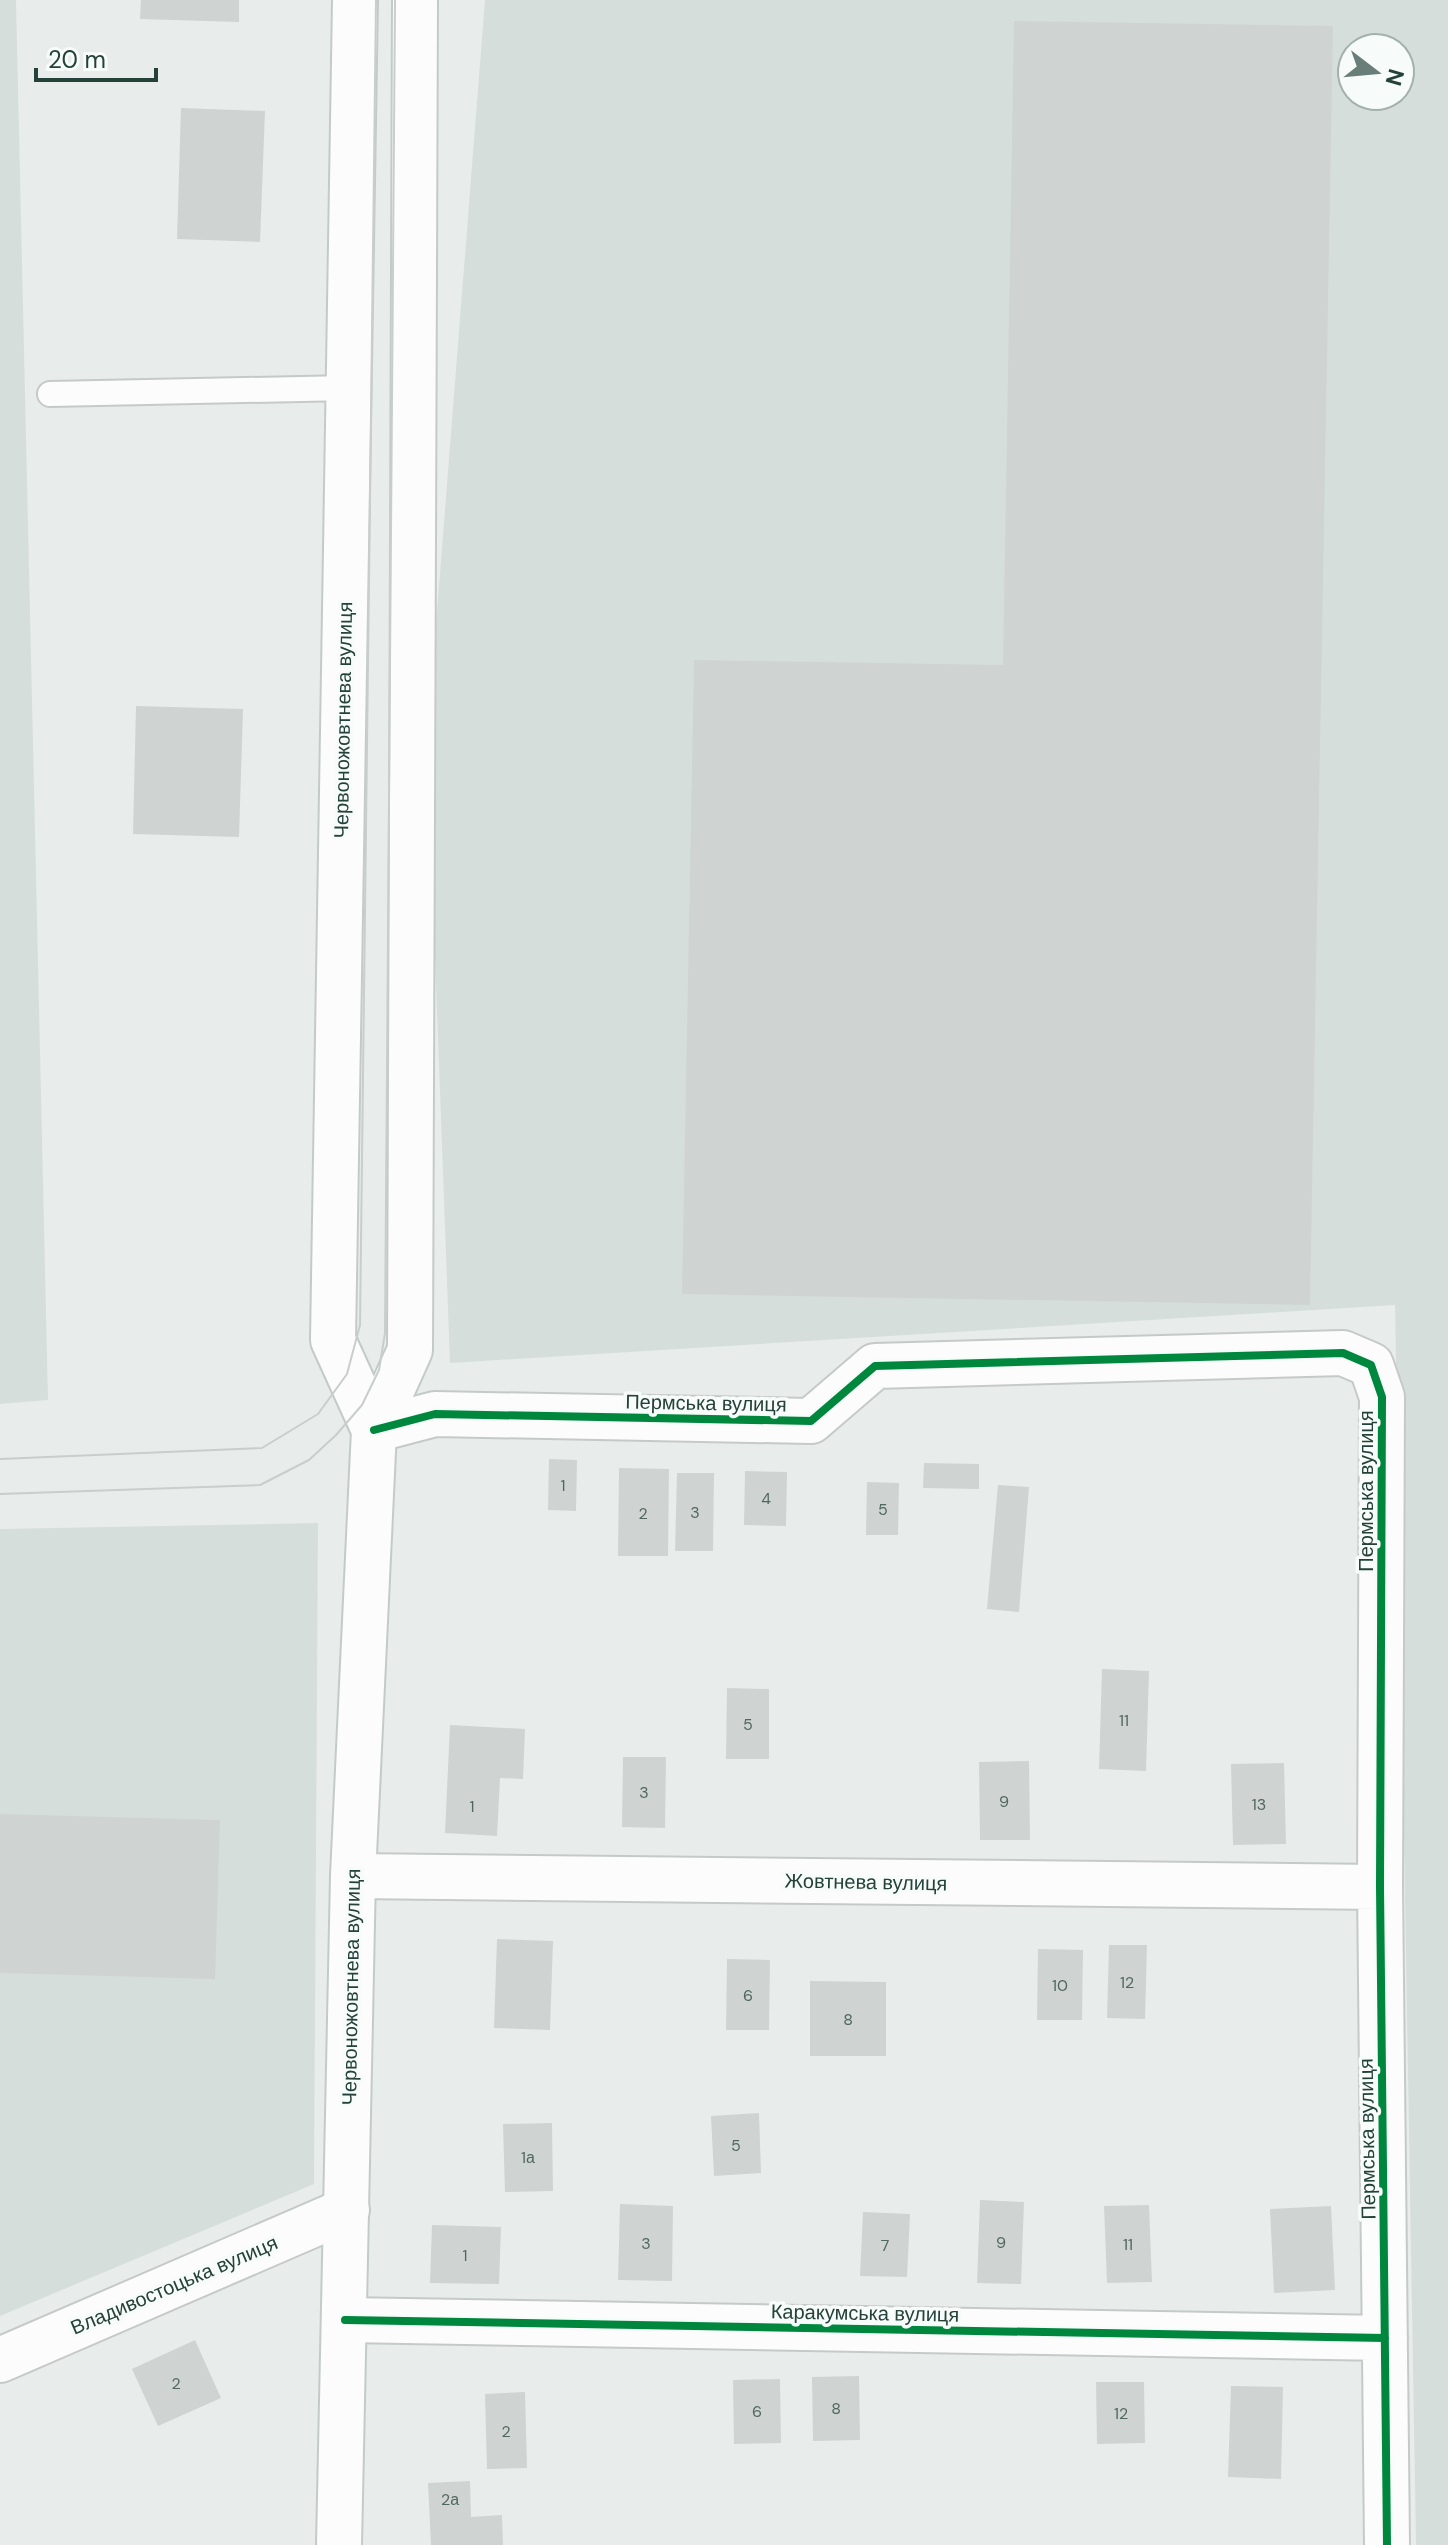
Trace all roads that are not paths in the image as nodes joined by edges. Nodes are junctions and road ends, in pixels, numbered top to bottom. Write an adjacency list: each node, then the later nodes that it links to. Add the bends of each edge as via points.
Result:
1 (355, 0): 3 (street, Червоножовтнева вулиця)
2 (415, 0): 5 (street, Червоножовтнева вулиця, via 410,1350)
3 (349, 388): 4 (lane); 5 (street, Червоножовтнева вулиця, via 333,1340)
4 (50, 394)
5 (374, 1430): 6 (street, Червоножовтнева вулиця); 7 (street, Пермська вулиця, via 435,1414 811,1421 875,1366 1343,1353 1371,1365 1382,1397)
6 (353, 1876): 7 (street, Жовтнева вулиця); 8 (street, Червоножовтнева вулиця)
7 (1380, 1887): 10 (street, Пермська вулиця)
8 (347, 2210): 9 (street, Червоножовтнева вулиця); 11 (street, Владивостоцька вулиця)
9 (345, 2320): 10 (street, Каракумська вулиця); 12 (street, Червоножовтнева вулиця)
10 (1385, 2338): 13 (street, Пермська вулиця)
11 (0, 2360)
12 (339, 2545)
13 (1387, 2545)

